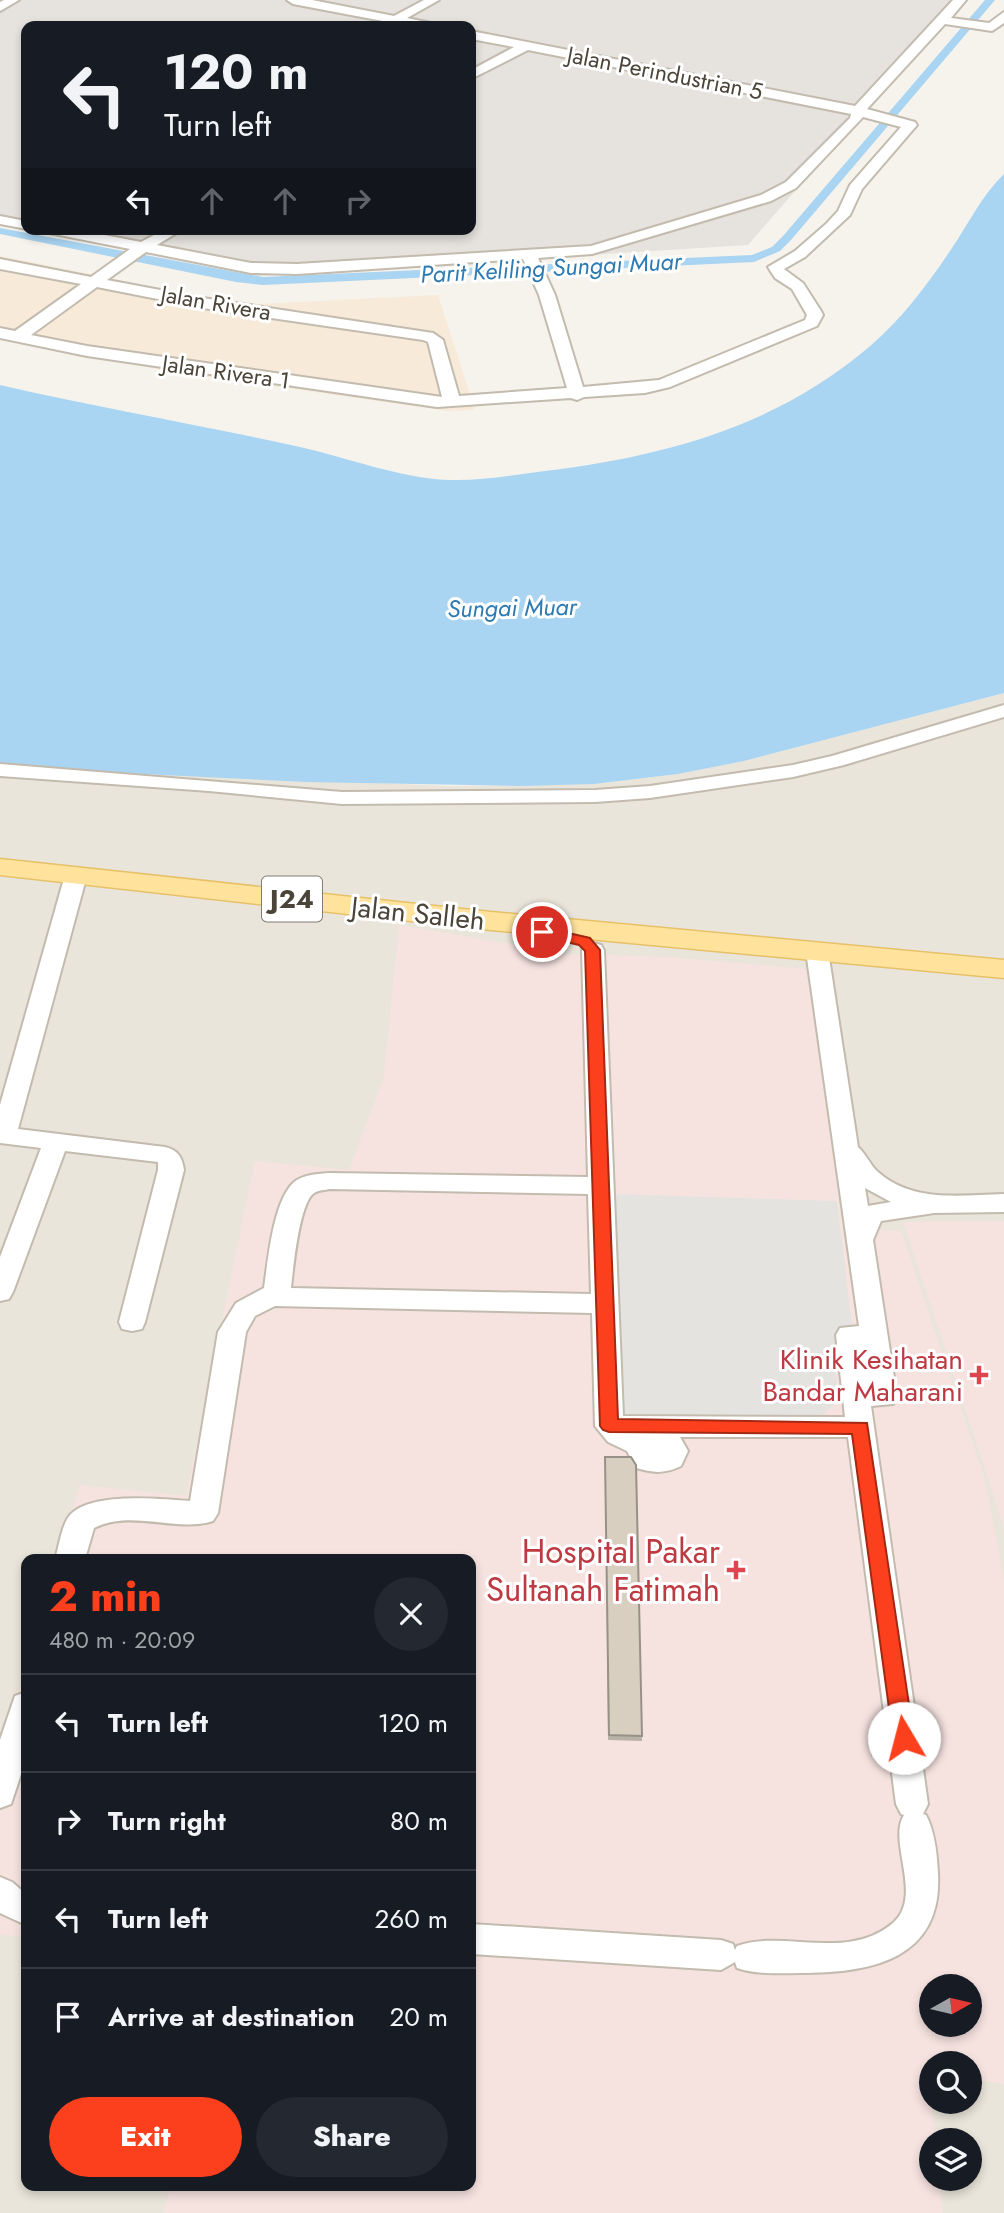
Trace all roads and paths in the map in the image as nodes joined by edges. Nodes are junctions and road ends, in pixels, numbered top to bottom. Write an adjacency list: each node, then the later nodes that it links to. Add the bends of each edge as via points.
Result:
1 (13, 0): 5 (street)
2 (293, 0): 7 (street)
3 (433, 0): 7 (street)
4 (960, 0): 8 (street)
5 (0, 7)
6 (1004, 16): 8 (street, via 992,27)
7 (395, 20): 9 (street)
8 (942, 20): 13 (street)
9 (400, 21)
10 (476, 36): 11 (street, Jalan Perindustrian 5)
11 (526, 46): 12 (street); 13 (street, Jalan Perindustrian 5)
12 (476, 72)
13 (858, 111): 14 (street, Jalan Perindustrian 5); 20 (street, via 847,128 781,192 593,250)
14 (885, 120): 24 (street, Jalan Rivera 1, via 906,122 909,128 855,188 845,212 800,254 776,267 798,286 815,315 811,323 664,384)
15 (0, 220): 16 (street)
16 (21, 224)
17 (76, 235): 19 (street)
18 (165, 235): 19 (street)
19 (139, 249): 20 (street, via 251,268 297,270); 22 (street)
20 (533, 263): 24 (street)
21 (0, 264): 22 (street, Jalan Rivera)
22 (93, 280): 23 (street); 25 (street, Jalan Rivera, via 203,303 432,338)
23 (8, 335): 25 (street, Jalan Rivera 1, via 87,351)
24 (577, 395): 25 (street, Jalan Rivera 1)
25 (453, 403)
26 (1004, 711): 27 (street, via 803,769 595,796 342,798)
27 (0, 770)
28 (0, 867): 29 (main road, Jalan Salleh / J24)
29 (76, 875): 30 (main road, Jalan Salleh / J24); 35 (street)
30 (507, 922): 31 (main road, Jalan Salleh / J24); 32 (main road, via 584,941)
31 (659, 936): 32 (main road); 33 (main road, Jalan Salleh / J24)
32 (593, 950): 38 (street)
33 (817, 951): 34 (main road, Jalan Salleh / J24); 37 (street)
34 (1004, 969)
35 (2, 1135): 36 (street)
36 (56, 1142): 42 (street); 45 (street, via 165,1155 170,1160)
37 (848, 1146): 40 (street, via 857,1166 883,1189 901,1198); 41 (street)
38 (600, 1186): 43 (street, via 311,1183 295,1199 280,1286); 44 (street)
39 (1004, 1203): 40 (street)
40 (934, 1204): 41 (street, via 874,1213 867,1218)
41 (860, 1240): 46 (street, via 862,1335 883,1396 856,1395)
42 (0, 1292)
43 (271, 1297): 44 (street); 47 (street, via 238,1316 232,1332 203,1513 111,1510 92,1515 81,1521)
44 (605, 1304): 46 (street, via 609,1426 618,1435)
45 (132, 1322)
46 (860, 1427): 52 (street, via 921,1869 918,1911 912,1926 884,1948 817,1957)
47 (71, 1554)
48 (21, 1722): 49 (street)
49 (0, 1794)
50 (0, 1892): 51 (street)
51 (21, 1908)
52 (476, 1939)

